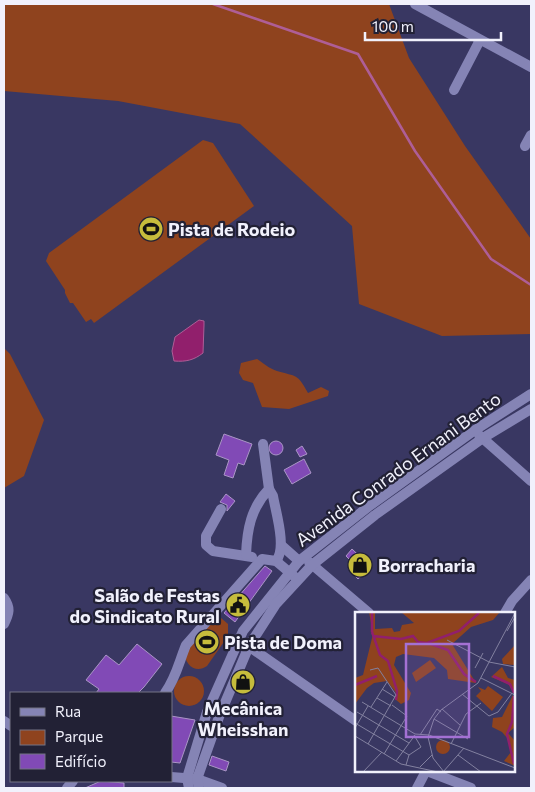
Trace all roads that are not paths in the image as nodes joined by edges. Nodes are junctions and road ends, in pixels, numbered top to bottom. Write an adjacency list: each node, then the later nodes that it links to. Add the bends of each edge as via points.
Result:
1 (415, 4): 2 (street)
2 (480, 40): 3 (street); 4 (street)
3 (531, 67)
4 (454, 90)
5 (531, 135): 6 (street)
6 (525, 146)
7 (531, 394): 9 (street, Avenida Conrado Ernani Bento)
8 (531, 409): 9 (street, Avenida Conrado Ernani Bento)
9 (479, 434): 11 (street); 13 (street, Avenida Conrado Ernani Bento); 15 (street, Avenida Conrado Ernani Bento)
10 (263, 444): 12 (street)
11 (531, 481)
12 (269, 489): 16 (street); 17 (street, via 258,500 249,522)
13 (368, 506): 15 (street); 19 (street, Avenida Conrado Ernani Bento)
14 (221, 509): 17 (street, via 206,536 206,545 213,551)
15 (375, 515): 21 (street, Avenida Conrado Ernani Bento)
16 (281, 545): 19 (street); 20 (street)
17 (246, 555): 18 (street)
18 (262, 559): 20 (street); 31 (street, via 186,645 176,678)
19 (301, 560): 21 (street); 22 (street, Avenida Conrado Ernani Bento)
20 (276, 561): 22 (street)
21 (312, 565): 23 (street, Avenida Conrado Ernani Bento); 26 (street)
22 (290, 573): 23 (street); 29 (street, Avenida Conrado Ernani Bento)
23 (298, 580): 30 (street, Avenida Conrado Ernani Bento, via 276,604)
24 (531, 580): 27 (street)
25 (6, 602): 28 (street, via 9,614)
26 (368, 612)
27 (506, 612)
28 (4, 624)
29 (239, 639): 30 (street); 32 (street, Avenida Conrado Ernani Bento)
30 (249, 646): 33 (street, Avenida Conrado Ernani Bento); 34 (street)
31 (166, 692)
32 (207, 712): 33 (street); 38 (street, Avenida Conrado Ernani Bento)
33 (219, 717): 38 (street, Avenida Conrado Ernani Bento)
34 (355, 720)
35 (425, 772): 40 (street)
36 (429, 772): 41 (street)
37 (172, 777): 38 (street)
38 (193, 783): 39 (street)
39 (222, 788)
40 (417, 788)
41 (471, 788)

